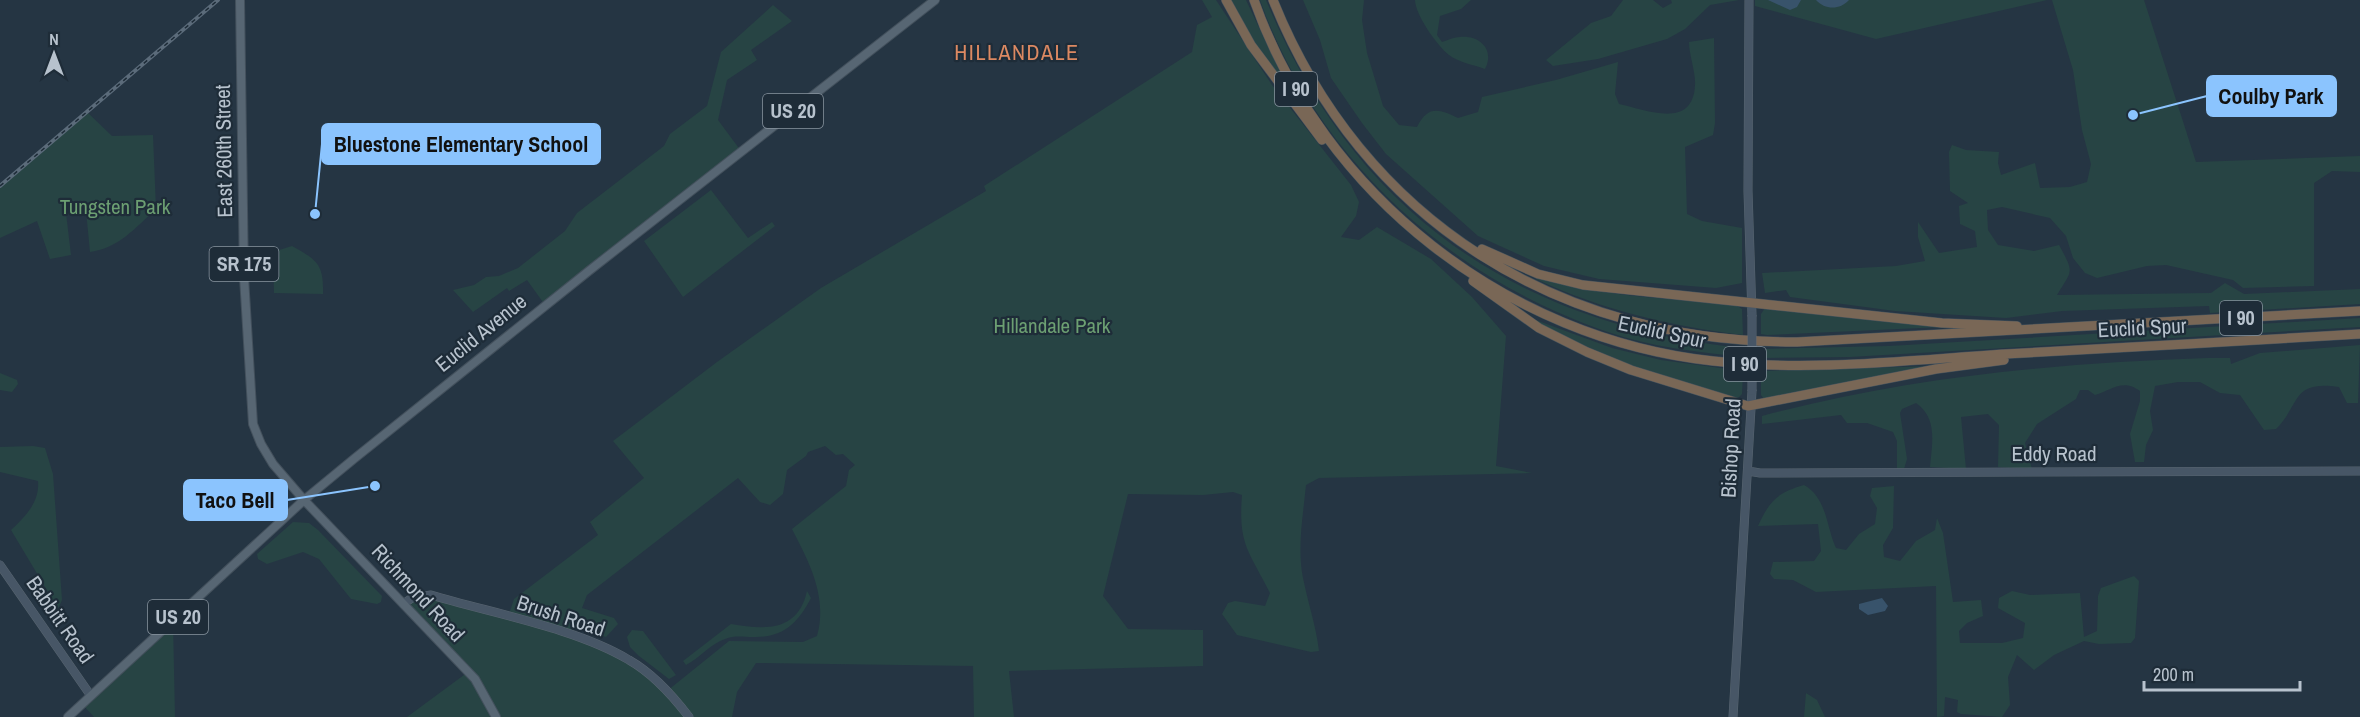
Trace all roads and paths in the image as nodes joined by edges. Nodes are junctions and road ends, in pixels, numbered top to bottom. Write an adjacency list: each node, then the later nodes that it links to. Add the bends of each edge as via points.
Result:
1 (240, 0): 18 (main road, East 260th Street / SR 175, via 249,401 261,444)
2 (935, 0): 18 (main road, Euclid Avenue / US 20, via 528,318)
3 (1226, 0): 7 (highway, via 1281,87 1326,146)
4 (1254, 0): 7 (highway, Euclid Spur / I 90, via 1271,43 1298,93)
5 (1274, 0): 8 (highway, Euclid Spur / I 90, via 1297,53 1337,118 1386,177)
6 (1749, 0): 10 (street, Bishop Road)
7 (1352, 169): 9 (highway, Euclid Spur / I 90, via 1392,212)
8 (1443, 228): 10 (highway, via 1506,262 1560,281); 12 (highway, Euclid Spur / I 90, via 1489,261 1557,296 1619,319 1685,334 1797,342)
9 (1435, 248): 14 (highway, Euclid Spur / I 90, via 1481,281 1557,320 1619,343 1692,358 1817,365); 15 (highway, via 1489,294 1566,342 1624,367)
10 (1752, 302): 12 (highway, via 1942,323); 15 (street, Bishop Road, bridge)
11 (2360, 311): 12 (highway, Euclid Spur / I 90)
12 (2052, 329)
13 (2360, 334): 14 (highway, Euclid Spur / I 90)
14 (2082, 350): 15 (highway, via 1936,369)
15 (1751, 406): 16 (street, Bishop Road)
16 (1748, 471): 17 (street, Eddy Road); 25 (street, Bishop Road)
17 (2360, 471)
18 (304, 500): 20 (main road, Richmond Road / SR 175); 21 (main road, Euclid Avenue / US 20)
19 (0, 565): 21 (street, Babbitt Road)
20 (403, 604): 23 (main road, Richmond Road / SR 175, via 475,680); 24 (street, Brush Road, via 431,595 594,642 644,671)
21 (91, 696): 22 (main road, Euclid Avenue / US 20)
22 (68, 717)
23 (496, 717)
24 (689, 717)
25 (1733, 717)

